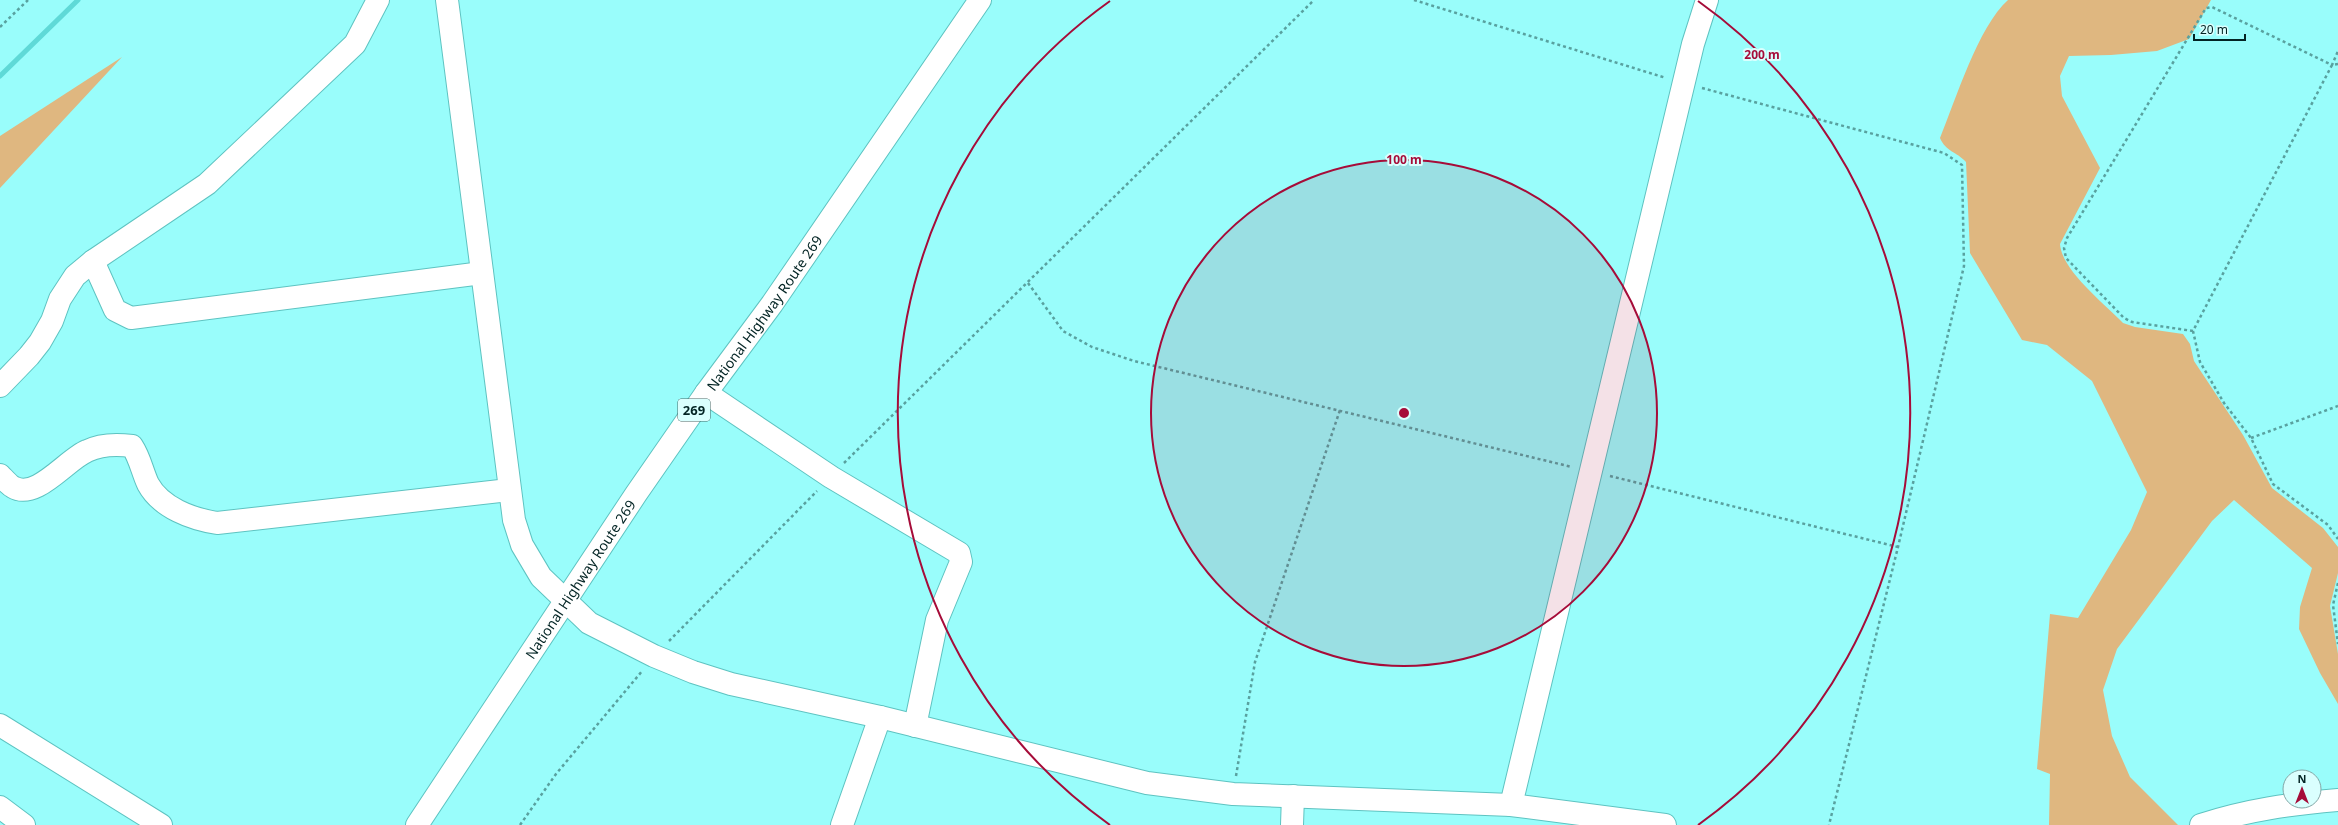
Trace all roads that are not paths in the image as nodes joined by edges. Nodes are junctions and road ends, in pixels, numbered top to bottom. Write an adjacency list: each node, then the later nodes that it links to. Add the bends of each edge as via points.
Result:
1 (378, 0): 5 (main road, via 355,44 207,184)
2 (447, 0): 6 (main road)
3 (980, 0): 8 (main road, National Highway Route 269 / 269, via 772,304)
4 (1707, 0): 17 (main road, via 1694,44)
5 (93, 261): 6 (main road, via 115,310 131,318); 7 (main road, via 74,276 40,342)
6 (482, 273): 10 (main road)
7 (0, 386)
8 (706, 393): 11 (main road, National Highway Route 269 / 269); 14 (main road, via 831,477 959,553 961,562 937,620)
9 (0, 475): 10 (main road, via 14,488 36,488 86,451 100,446 132,446 148,484 157,496 179,511 203,521 217,523)
10 (509, 490): 11 (main road, via 514,520 522,545 541,577)
11 (566, 602): 12 (main road, via 589,623 654,656 693,672 731,684); 21 (main road, National Highway Route 269 / 269)
12 (880, 717): 14 (main road); 22 (main road)
13 (0, 725): 20 (main road)
14 (915, 726): 15 (main road, via 1147,783 1233,794)
15 (1293, 796): 17 (main road); 23 (main road)
16 (2338, 800): 25 (main road, via 2236,813)
17 (1511, 806): 24 (main road)
18 (0, 808): 19 (main road)
19 (24, 825)
20 (161, 825)
21 (417, 825)
22 (842, 825)
23 (1292, 825)
24 (1664, 825)
25 (2201, 825)

